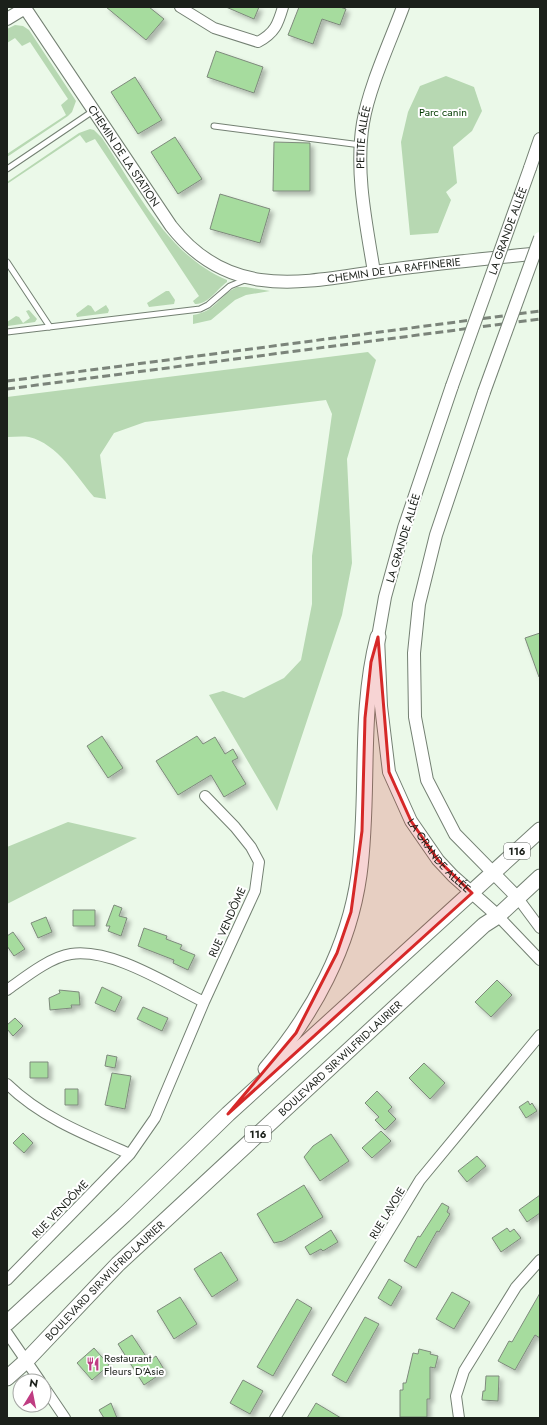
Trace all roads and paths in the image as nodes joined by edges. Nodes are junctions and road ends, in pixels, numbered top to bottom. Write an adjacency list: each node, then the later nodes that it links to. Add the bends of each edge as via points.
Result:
1 (25, 7): 5 (street); 6 (street, CHEMIN DE LA STATION)
2 (180, 7): 3 (street, via 214,28 258,42 270,36)
3 (283, 7)
4 (403, 7): 9 (street, PETITE ALLÉE, via 368,102)
5 (7, 19)
6 (94, 111): 10 (lane); 15 (street, CHEMIN DE LA STATION, via 178,235 206,260)
7 (214, 126): 9 (lane)
8 (540, 139): 18 (street, LA GRANDE ALLÉE, bridge, via 404,528 385,597)
9 (360, 145): 14 (street, PETITE ALLÉE, via 362,199)
10 (7, 169)
11 (540, 238): 21 (street, bridge, via 436,535 419,604 414,653 415,717 427,780 455,834)
12 (540, 253): 14 (street, CHEMIN DE LA RAFFINERIE)
13 (7, 262): 16 (lane)
14 (374, 272): 15 (street, CHEMIN DE LA RAFFINERIE, via 291,283)
15 (248, 279): 16 (lane, via 227,288 205,307)
16 (50, 327): 17 (lane)
17 (7, 332)
18 (378, 637): 23 (street, LA GRANDE ALLÉE, via 381,706 389,772 411,821 438,860); 32 (main road, via 371,662 365,718 359,875 351,912 323,985 296,1033)
19 (205, 796): 29 (street, RUE VENDÔME, via 235,827 259,862 255,891)
20 (540, 830): 21 (main road, 116)
21 (494, 871): 23 (main road, 116); 24 (street)
22 (540, 877): 24 (main road, BOULEVARD SIR-WILFRID-LAURIER / 116)
23 (472, 893): 25 (street, LA GRANDE ALLÉE); 32 (main road, 116)
24 (517, 897): 25 (main road, BOULEVARD SIR-WILFRID-LAURIER / 116); 26 (street)
25 (498, 916): 27 (street); 38 (main road, BOULEVARD SIR-WILFRID-LAURIER / 116, via 484,925 118,1264)
26 (540, 928)
27 (540, 960)
28 (7, 990): 29 (street, via 53,960 70,954 92,954 115,959)
29 (204, 1002): 33 (street, RUE VENDÔME, via 155,1118)
30 (540, 1034): 43 (street, RUE LAVOIE, via 420,1180)
31 (7, 1084): 33 (street, via 29,1105 71,1129)
32 (228, 1114): 36 (main road, 116)
33 (130, 1154): 35 (street, RUE VENDÔME)
34 (540, 1260): 44 (street, via 516,1287 464,1371 456,1396)
35 (7, 1280)
36 (7, 1323)
37 (7, 1333): 38 (street)
38 (26, 1361): 39 (street); 40 (main road, BOULEVARD SIR-WILFRID-LAURIER / 116)
39 (34, 1373)
40 (7, 1378)
41 (52, 1398): 42 (street)
42 (66, 1418)
43 (275, 1418)
44 (459, 1418)

